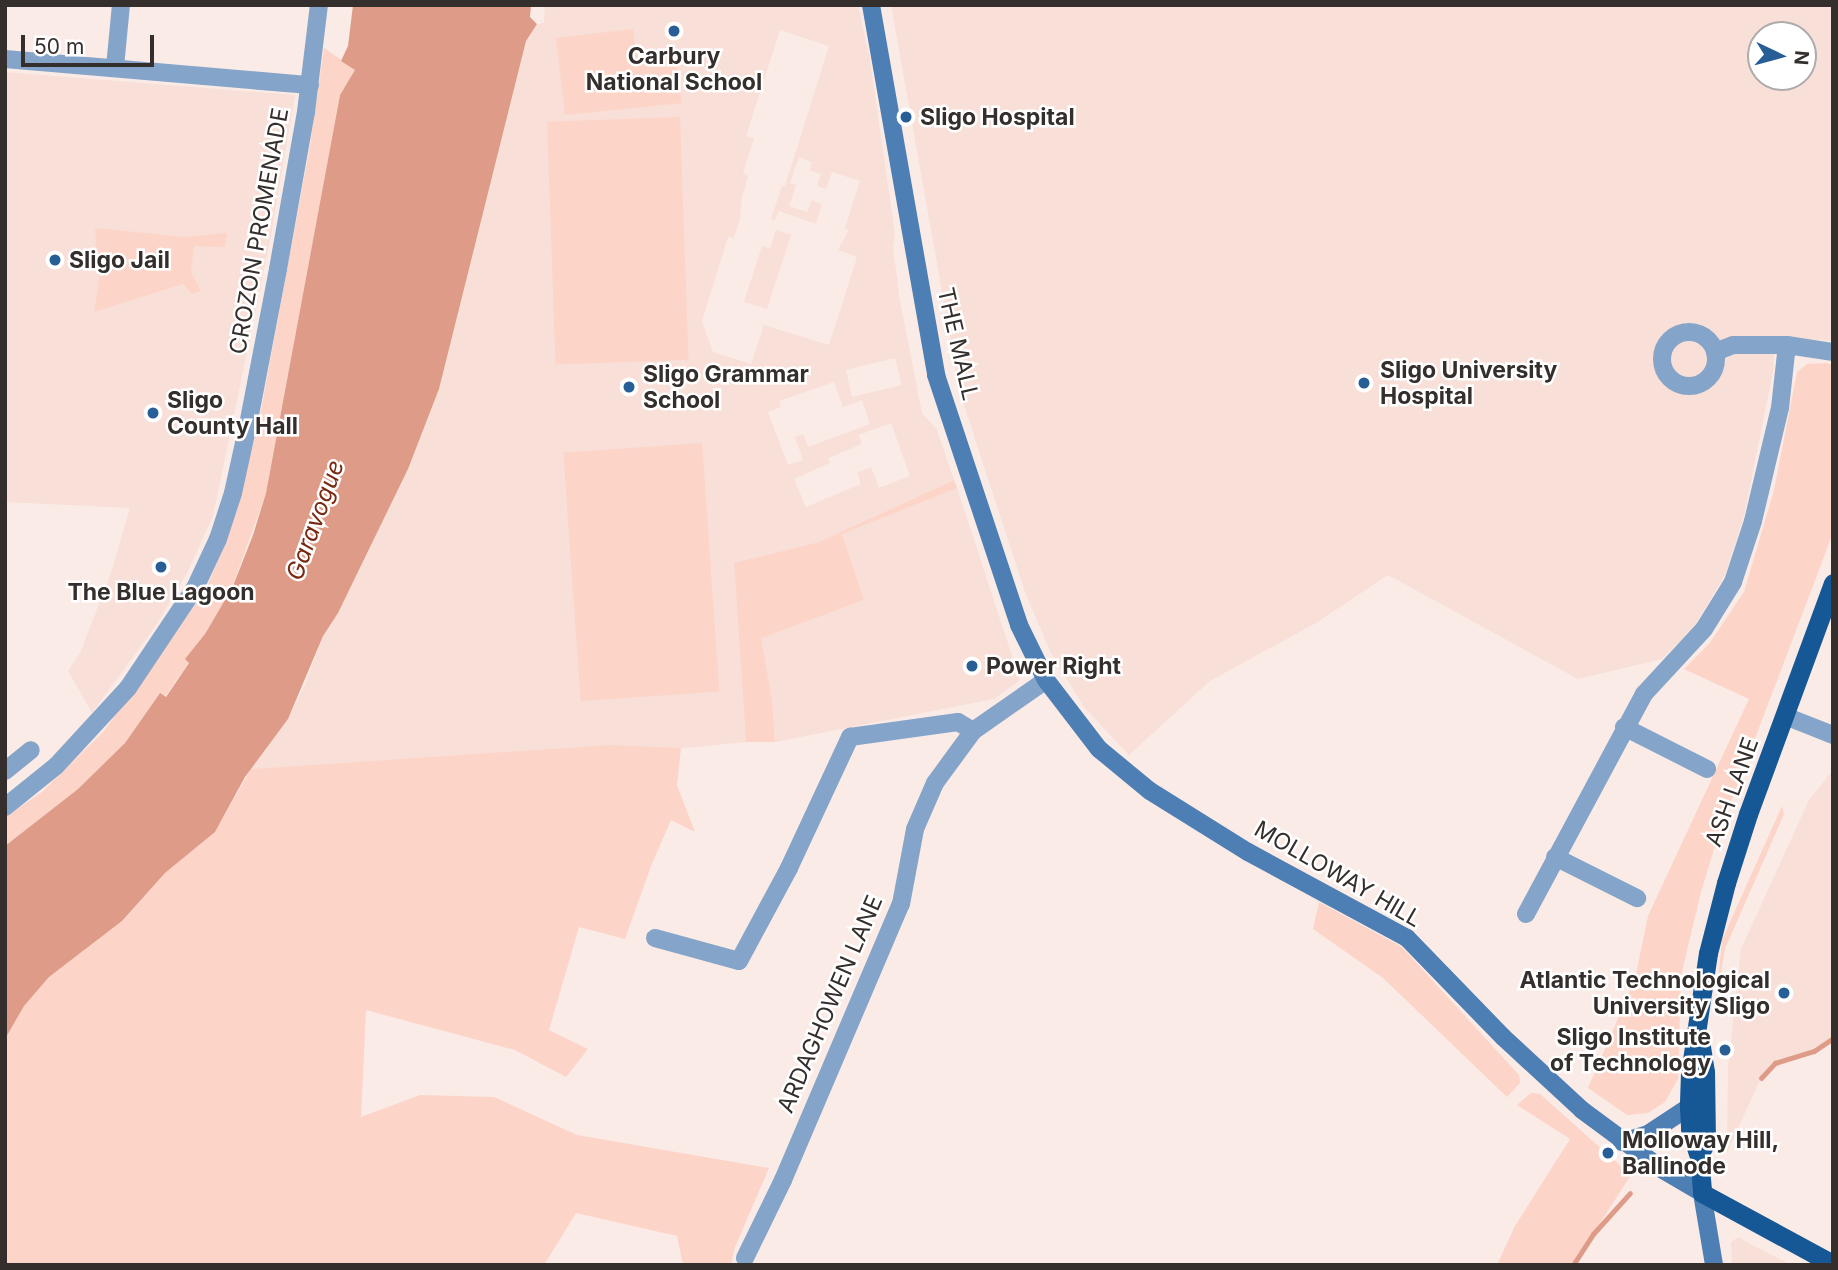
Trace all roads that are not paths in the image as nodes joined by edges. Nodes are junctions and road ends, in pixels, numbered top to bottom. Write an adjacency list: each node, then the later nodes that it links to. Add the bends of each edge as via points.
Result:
1 (121, 5): 5 (street)
2 (319, 5): 6 (street, CROZON PROMENADE)
3 (871, 5): 11 (main road, THE MALL, via 936,375 1019,625)
4 (5, 59): 5 (street)
5 (115, 67): 6 (street)
6 (310, 85): 19 (street, CROZON PROMENADE, via 248,425 218,539 195,588 128,688 56,766)
7 (1787, 345): 8 (street, via 1734,345); 9 (street); 13 (street, via 1780,408 1733,582 1704,629 1652,683)
8 (1715, 352)
9 (1833, 352)
10 (1833, 583): 12 (highway, ASH LANE)
11 (1046, 680): 14 (street, ARDAGHOWEN LANE); 26 (main road, MOLLOWAY HILL, via 1099,748 1150,791 1248,852 1408,938 1535,1069)
12 (1785, 716): 15 (street); 24 (highway, ASH LANE, via 1726,883 1708,953)
13 (1624, 727): 17 (street); 20 (street)
14 (973, 731): 23 (street, via 958,722 850,737 789,868 739,961); 29 (street, ARDAGHOWEN LANE, via 935,783 915,829 901,904)
15 (1833, 734)
16 (31, 750): 18 (street)
17 (1707, 769)
18 (5, 771)
19 (5, 807)
20 (1555, 857): 21 (street); 22 (street)
21 (1637, 898)
22 (1526, 914)
23 (655, 938)
24 (1698, 1023): 25 (highway, ASH LANE); 27 (highway, ASH LANE, via 1705,1072 1706,1141)
25 (1689, 1107): 26 (main road, via 1648,1134); 27 (highway, ASH LANE)
26 (1622, 1142): 28 (main road, MOLLOWAY HILL)
27 (1699, 1156): 28 (highway, ASH LANE)
28 (1702, 1193): 30 (highway); 31 (main road)
29 (745, 1258)
30 (1833, 1264)
31 (1714, 1265)

